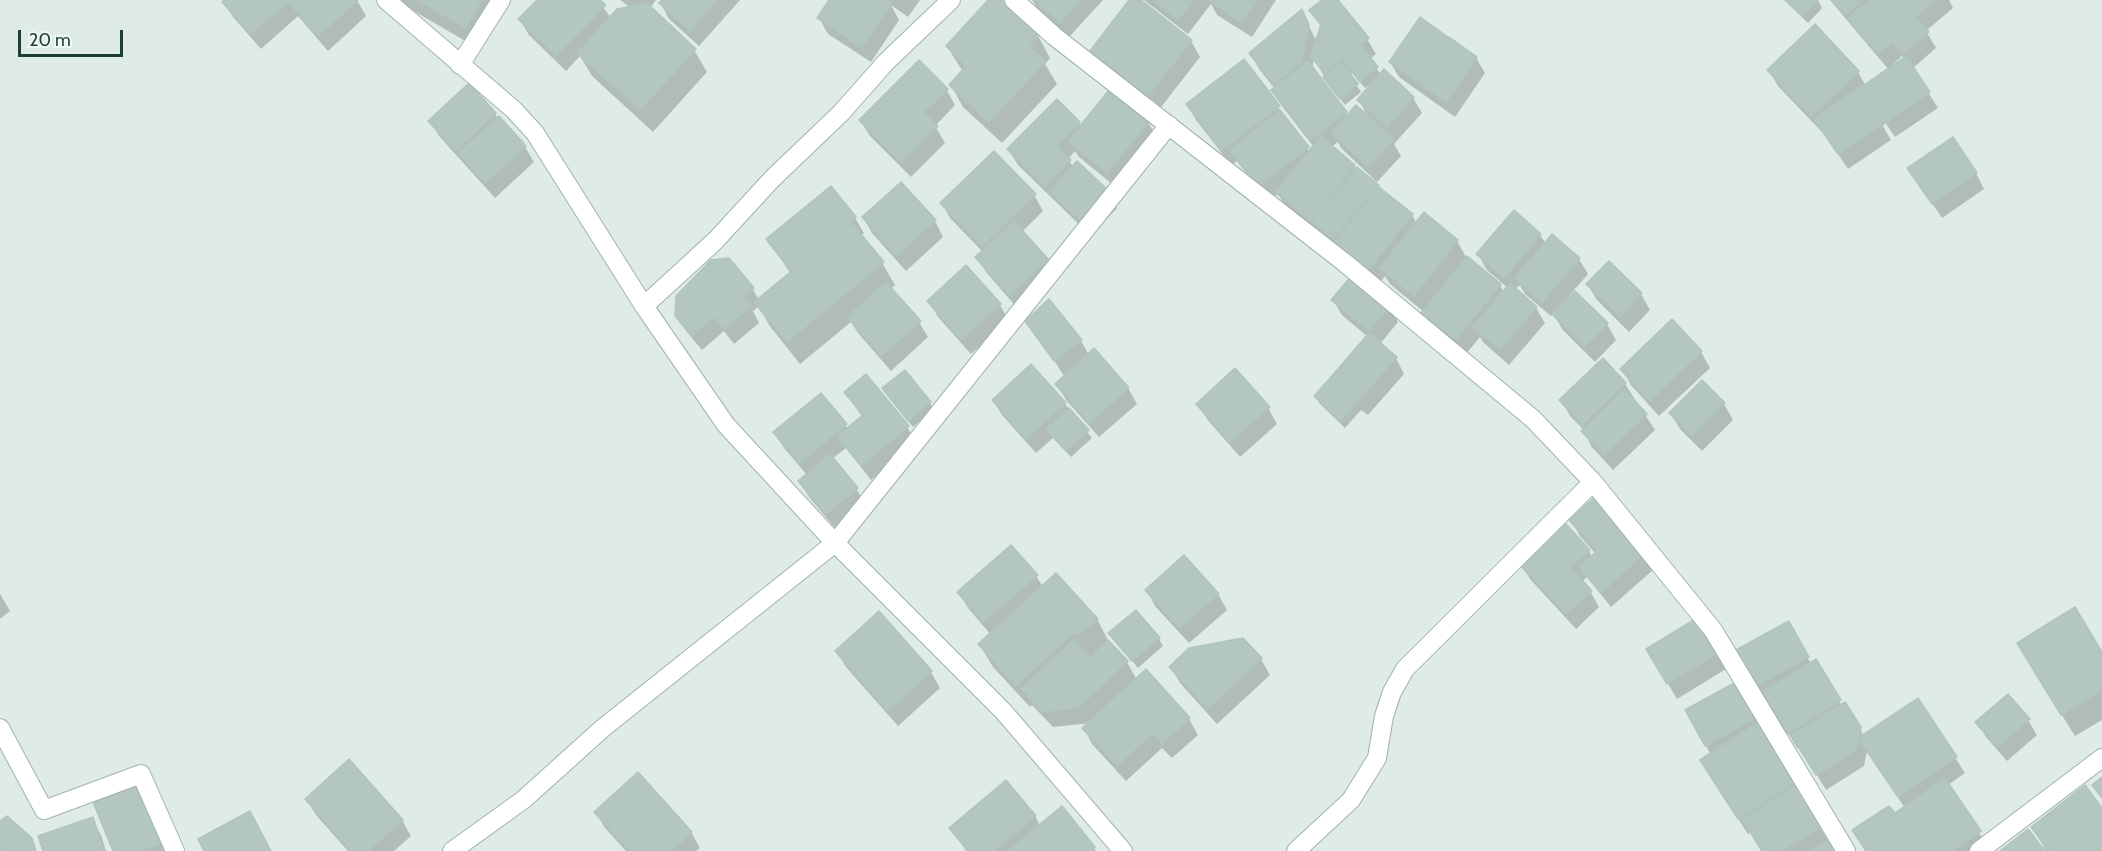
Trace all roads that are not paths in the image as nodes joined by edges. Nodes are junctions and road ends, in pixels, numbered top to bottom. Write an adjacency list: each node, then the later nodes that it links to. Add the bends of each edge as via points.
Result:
1 (386, 0): 5 (street)
2 (501, 0): 5 (street)
3 (951, 0): 7 (street, via 886,62 715,241)
4 (1014, 0): 6 (street)
5 (460, 65): 7 (street, via 514,110 534,133)
6 (1168, 125): 8 (street, via 1533,419); 9 (street)
7 (644, 306): 9 (street, via 726,425)
8 (1593, 482): 15 (street, via 1404,669 1384,716 1377,758 1351,800); 16 (street, via 1713,630)
9 (835, 543): 13 (street, via 603,728 524,800); 14 (street, via 1003,711)
10 (0, 728): 12 (street, via 44,810 141,774)
11 (2102, 758): 17 (street)
12 (175, 851)
13 (452, 851)
14 (1123, 851)
15 (1296, 851)
16 (1846, 851)
17 (1979, 851)

